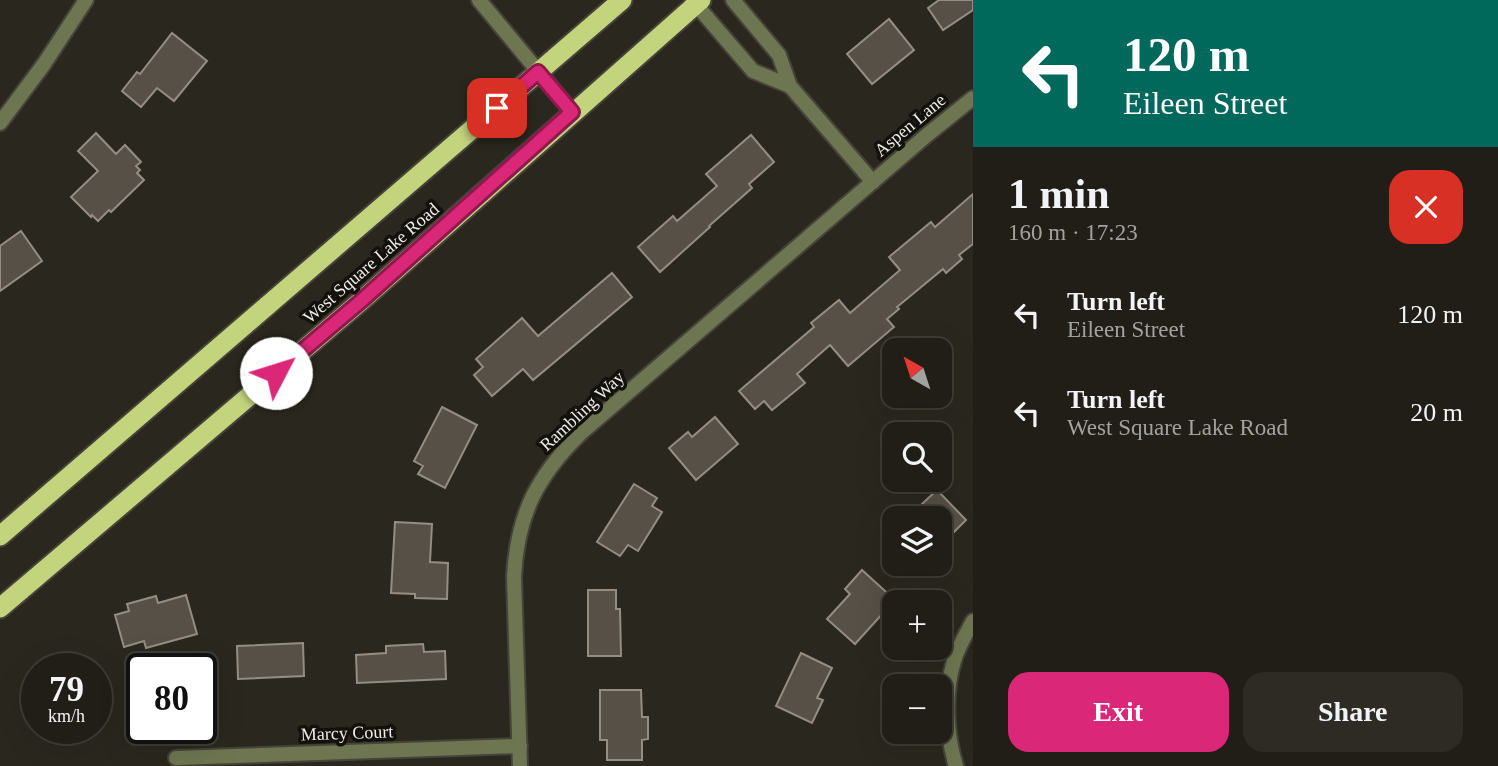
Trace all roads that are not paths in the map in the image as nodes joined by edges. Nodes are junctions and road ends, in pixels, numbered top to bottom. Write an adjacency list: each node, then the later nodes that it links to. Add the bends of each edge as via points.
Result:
1 (86, 0): 10 (street)
2 (479, 0): 6 (street)
3 (622, 0): 6 (highway, West Square Lake Road)
4 (733, 0): 7 (street, Aspen Lane, via 779,55)
5 (697, 1): 7 (street, Aspen Lane, via 753,71); 9 (highway, West Square Lake Road)
6 (538, 72): 9 (street); 12 (highway, West Square Lake Road)
7 (790, 86): 11 (street, Aspen Lane)
8 (973, 98): 11 (street, Aspen Lane)
9 (572, 112): 13 (highway, West Square Lake Road, via 361,301)
10 (0, 123)
11 (873, 182): 15 (street, Rambling Way, via 581,433 542,480 526,512 515,554)
12 (0, 536)
13 (0, 608)
14 (973, 621): 18 (street, via 949,681 948,728)
15 (520, 746): 16 (street, Marcy Court); 17 (street, Rambling Way)
16 (176, 758)
17 (520, 766)
18 (956, 766)

